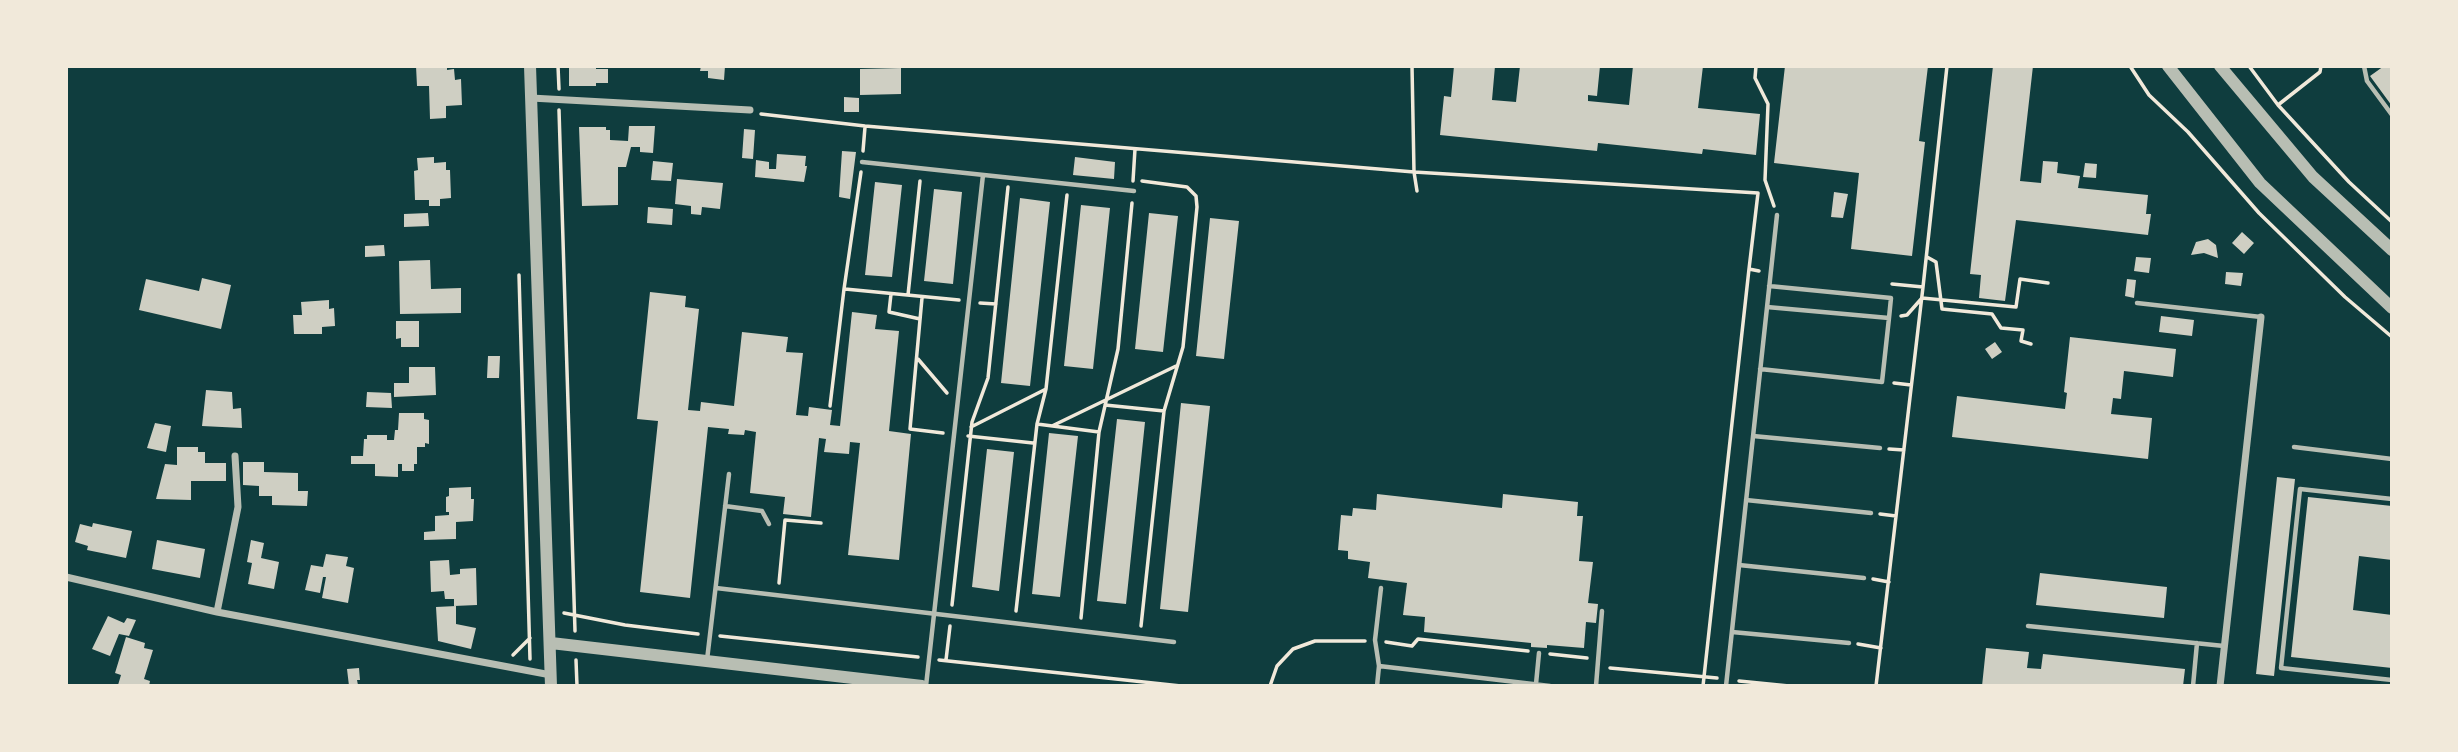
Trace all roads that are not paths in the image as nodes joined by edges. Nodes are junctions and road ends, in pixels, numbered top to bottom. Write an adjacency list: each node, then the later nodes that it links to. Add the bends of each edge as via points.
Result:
1 (530, 66): 5 (street)
2 (2168, 66): 16 (street, via 2260,183)
3 (2220, 66): 12 (street, via 2313,177)
4 (2364, 66): 7 (lane, via 2367,81)
5 (531, 98): 6 (street); 42 (street)
6 (750, 110)
7 (2392, 115)
8 (862, 162): 9 (lane)
9 (983, 175): 10 (lane); 38 (lane)
10 (1134, 191)
11 (1777, 215): 13 (lane)
12 (2392, 250)
13 (1769, 286): 15 (lane); 18 (lane, via 1891,298)
14 (2137, 303): 17 (lane)
15 (1767, 307): 18 (lane); 19 (lane)
16 (2392, 308)
17 (2261, 317): 45 (street)
18 (1889, 318): 19 (lane, via 1882,382)
19 (1760, 369): 20 (lane)
20 (1753, 436): 22 (lane); 27 (lane)
21 (2294, 447): 24 (lane)
22 (1880, 448)
23 (235, 456): 37 (street, via 238,507)
24 (2392, 459)
25 (729, 474): 28 (lane)
26 (2392, 499): 50 (lane, via 2300,489 2281,668)
27 (1746, 500): 29 (lane); 31 (lane)
28 (725, 506): 30 (lane, via 762,511); 35 (lane)
29 (1871, 513)
30 (769, 524)
31 (1739, 565): 33 (lane); 40 (lane)
32 (66, 577): 37 (street)
33 (1864, 578)
34 (1381, 587): 48 (lane, via 1375,640)
35 (716, 588): 38 (lane); 47 (lane)
36 (1602, 611): 56 (lane)
37 (217, 612): 49 (street, via 530,671)
38 (934, 614): 41 (lane); 53 (lane)
39 (2028, 626): 44 (lane)
40 (1732, 632): 43 (lane); 51 (lane)
41 (1174, 642)
42 (551, 643): 47 (street); 49 (street)
43 (1849, 643)
44 (2197, 643): 45 (lane); 57 (lane)
45 (2224, 646): 58 (street)
46 (1539, 653): 52 (lane)
47 (707, 661): 53 (street)
48 (1379, 666): 52 (lane); 54 (lane)
49 (551, 680)
50 (2392, 680)
51 (1726, 682)
52 (1536, 684): 55 (lane)
53 (924, 685)
54 (1377, 685)
55 (1550, 685)
56 (1596, 685)
57 (2193, 685)
58 (2220, 685)

